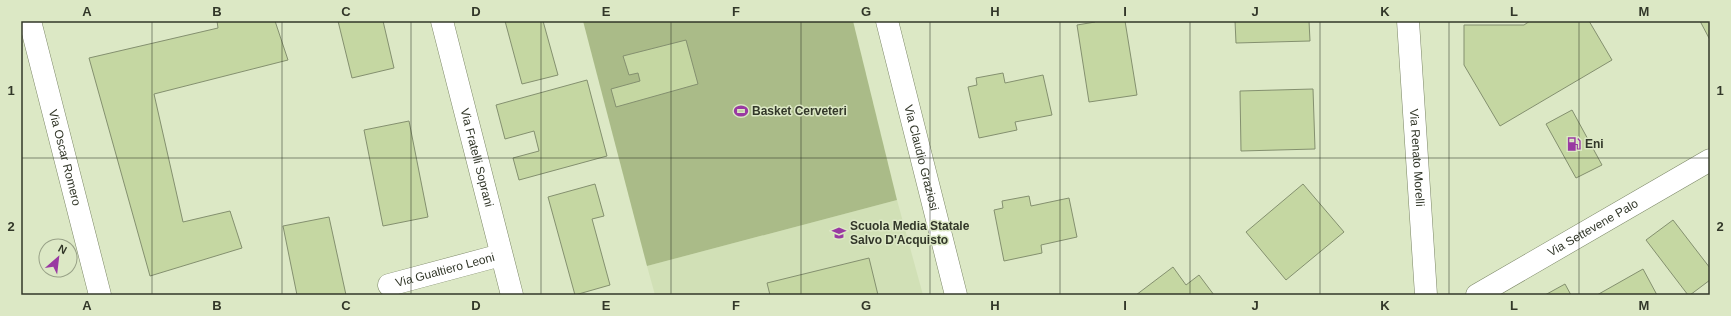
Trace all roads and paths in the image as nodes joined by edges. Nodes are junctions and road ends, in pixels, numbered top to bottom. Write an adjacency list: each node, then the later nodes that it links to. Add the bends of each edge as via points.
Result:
1 (30, 21): 8 (street, Via Oscar Romero)
2 (442, 21): 6 (street, Via Fratelli Soprani)
3 (887, 21): 10 (street, Via Claudio Graziosi)
4 (1408, 21): 11 (street, Via Renato Morelli)
5 (1710, 160): 12 (street, Via Settevene Palo)
6 (502, 255): 7 (street, Via Gualtiero Leoni); 9 (street, Via Fratelli Soprani)
7 (389, 285)
8 (100, 295)
9 (512, 295)
10 (956, 295)
11 (1426, 295)
12 (1477, 295)

